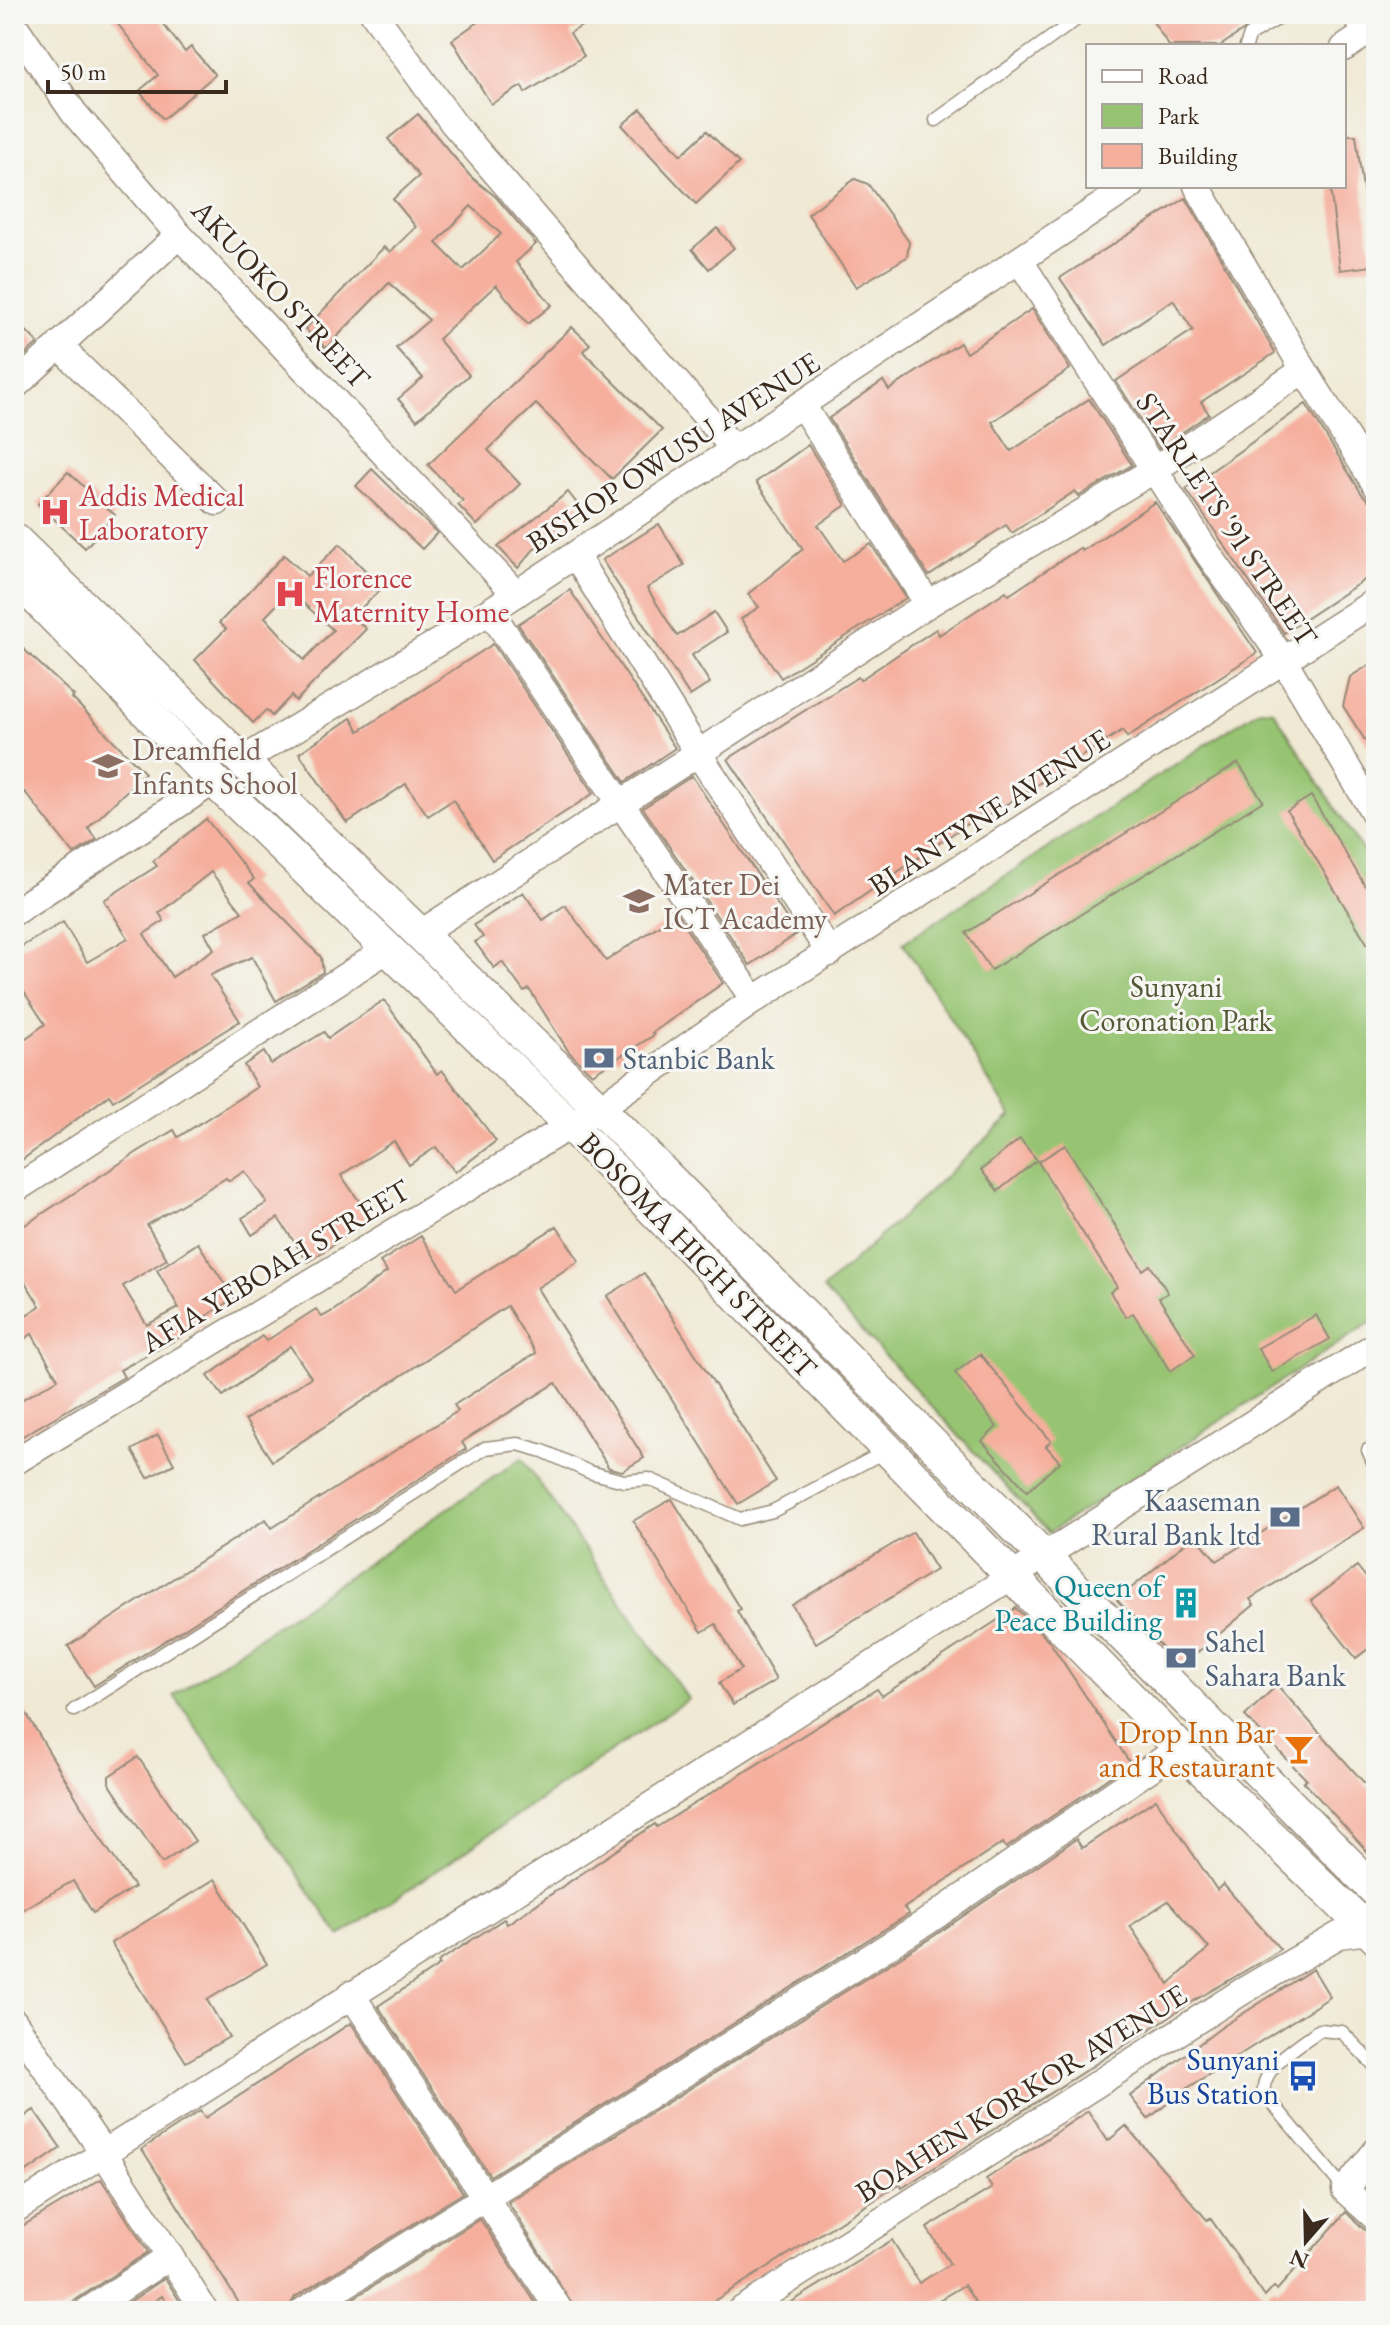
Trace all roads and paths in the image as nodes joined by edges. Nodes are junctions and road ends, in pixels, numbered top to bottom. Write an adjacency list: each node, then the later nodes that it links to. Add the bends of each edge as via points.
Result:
1 (374, 14): 17 (street, via 453,123)
2 (1084, 14): 8 (lane)
3 (1286, 14): 7 (lane, via 1250,35)
4 (1347, 14): 6 (lane)
5 (14, 25): 11 (street, AKUOKO STREET, via 74,113)
6 (1360, 37)
7 (1247, 44)
8 (936, 120)
9 (1128, 188): 12 (street, BISHOP OWUSU AVENUE)
10 (1198, 188): 14 (street)
11 (179, 235): 13 (street); 24 (street, AKUOKO STREET)
12 (1020, 261): 16 (street, BISHOP OWUSU AVENUE); 18 (street, STARLETS '91 STREET)
13 (61, 343): 15 (street); 20 (street)
14 (1304, 370): 18 (street); 19 (street)
15 (14, 387)
16 (802, 405): 17 (street, BISHOP OWUSU AVENUE); 26 (street)
17 (735, 450): 22 (street, BISHOP OWUSU AVENUE)
18 (1154, 470): 26 (street); 28 (street, STARLETS '91 STREET)
19 (1376, 485)
20 (217, 502)
21 (14, 539): 30 (street, BOSOMA HIGH STREET)
22 (575, 555): 24 (street, BISHOP OWUSU AVENUE); 29 (street)
23 (14, 576): 31 (street, BOSOMA HIGH STREET)
24 (516, 594): 27 (street, BISHOP OWUSU AVENUE)
25 (1376, 601): 28 (street, BLANTYNE AVENUE)
26 (928, 604): 29 (street)
27 (490, 611): 30 (street, BISHOP OWUSU AVENUE); 32 (street)
28 (1283, 659): 33 (street, STARLETS '91 STREET); 37 (street, BLANTYNE AVENUE)
29 (698, 753): 32 (street); 37 (street)
30 (243, 760): 35 (street, BOSOMA HIGH STREET)
31 (214, 781): 34 (street); 36 (street, BOSOMA HIGH STREET)
32 (622, 803): 35 (street); 38 (street)
33 (1376, 816)
34 (14, 912)
35 (418, 935): 39 (street, BOSOMA HIGH STREET)
36 (388, 949): 40 (street, BOSOMA HIGH STREET); 41 (street)
37 (830, 953): 38 (street, BLANTYNE AVENUE)
38 (754, 1000): 39 (street, BLANTYNE AVENUE)
39 (599, 1108): 40 (street, AFIA YEBOAH STREET); 47 (street, BOSOMA HIGH STREET)
40 (569, 1124): 43 (street, BOSOMA HIGH STREET); 45 (street, AFIA YEBOAH STREET)
41 (14, 1190)
42 (1374, 1352): 47 (street)
43 (889, 1450): 48 (street, BOSOMA HIGH STREET); 49 (lane, via 773,1511 740,1519 649,1479 624,1481 589,1472 518,1444 485,1448)
44 (1368, 1450): 46 (lane)
45 (14, 1462)
46 (1376, 1469)
47 (1043, 1556): 48 (street); 51 (street, BOSOMA HIGH STREET)
48 (1013, 1576): 50 (street, BOSOMA HIGH STREET); 52 (street)
49 (74, 1710)
50 (1180, 1748): 51 (street, BOSOMA HIGH STREET); 58 (street, via 925,1923)
51 (1366, 1919): 66 (street, BOAHEN KORKOR AVENUE, via 1049,2111)
52 (351, 1994): 56 (street); 58 (street)
53 (14, 2022): 56 (street)
54 (1376, 2067): 57 (lane, via 1342,2032 1319,2030 1270,2070 1262,2083 1264,2093)
55 (1376, 2151): 57 (street)
56 (103, 2152): 59 (street); 61 (street)
57 (1345, 2190): 60 (street)
58 (486, 2197): 64 (street); 65 (street)
59 (14, 2210)
60 (1376, 2218)
61 (170, 2256): 62 (street); 63 (street)
62 (87, 2311)
63 (205, 2311)
64 (303, 2311)
65 (560, 2311)
66 (740, 2311)

